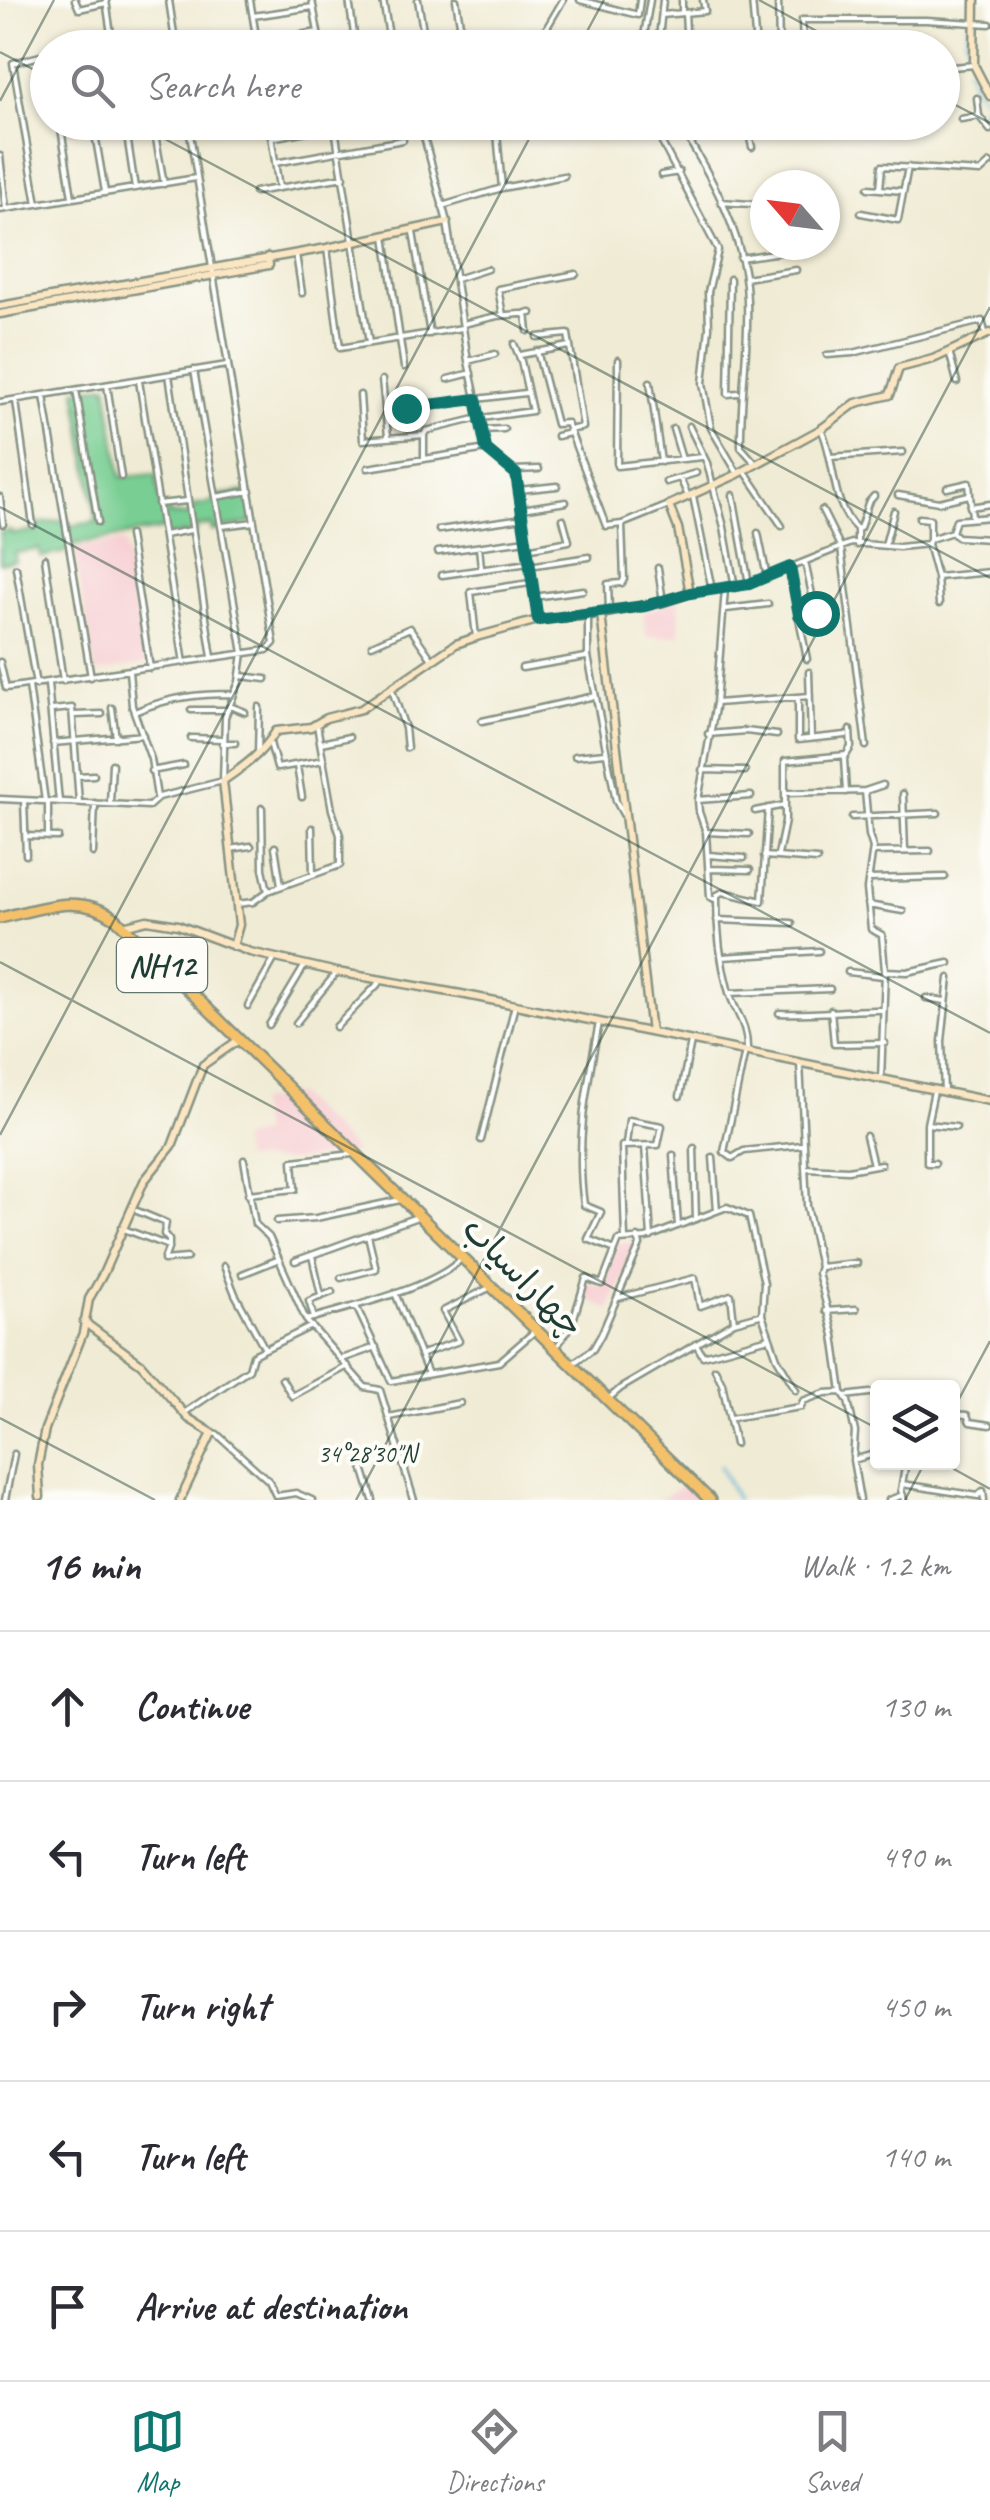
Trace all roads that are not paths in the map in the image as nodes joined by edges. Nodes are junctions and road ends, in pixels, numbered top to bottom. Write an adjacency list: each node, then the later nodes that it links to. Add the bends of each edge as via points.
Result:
1 (75, 0): 18 (street, via 79,9)
2 (169, 0): 26 (street)
3 (250, 0): 22 (street)
4 (349, 0): 29 (street)
5 (383, 0): 30 (street)
6 (418, 0): 31 (street)
7 (456, 0): 32 (street)
8 (564, 0): 33 (street)
9 (580, 0): 10 (street, via 638,15)
10 (640, 0)
11 (649, 0): 34 (street)
12 (663, 0): 21 (street)
13 (682, 0): 20 (street)
14 (703, 0): 20 (street, via 706,11)
15 (752, 0): 37 (street)
16 (778, 0): 38 (street)
17 (975, 0): 23 (street)
18 (106, 2): 25 (street)
19 (313, 3): 22 (street); 28 (street)
20 (683, 13): 21 (street); 36 (street)
21 (662, 15): 35 (street)
22 (253, 16): 27 (street)
23 (970, 21): 24 (street); 39 (street, via 802,20); 41 (street)
24 (990, 24)
25 (110, 30)
26 (173, 30)
27 (255, 30)
28 (318, 30)
29 (353, 30)
30 (388, 30)
31 (423, 30)
32 (461, 30)
33 (546, 30)
34 (645, 30)
35 (660, 30)
36 (685, 30)
37 (755, 30)
38 (778, 30)
39 (803, 30)
40 (30, 59): 83 (street, via 13,63)
41 (970, 66): 42 (street); 44 (street)
42 (960, 67)
43 (977, 98): 44 (street)
44 (986, 101): 45 (street)
45 (979, 116): 46 (street); 47 (street)
46 (961, 119)
47 (990, 130)
48 (63, 140): 81 (street)
49 (96, 140): 79 (street)
50 (128, 140): 73 (street)
51 (156, 140): 72 (street)
52 (191, 140): 71 (street)
53 (272, 140): 64 (street)
54 (337, 140): 62 (street)
55 (403, 140): 62 (street)
56 (425, 140): 85 (street)
57 (498, 140): 75 (street)
58 (661, 140): 67 (street)
59 (688, 140): 82 (street)
60 (750, 140): 61 (street)
61 (752, 147)
62 (339, 152): 64 (street); 70 (street)
63 (0, 156): 86 (street)
64 (275, 163): 74 (street)
65 (990, 163): 66 (street, via 980,172)
66 (908, 167): 77 (street, via 882,166); 78 (street)
67 (679, 172): 68 (street); 165 (street, via 718,250 708,292 704,383 710,428)
68 (661, 175)
69 (564, 176): 75 (street)
70 (344, 177): 74 (street); 91 (street)
71 (196, 178): 72 (street); 98 (street)
72 (164, 184): 73 (street)
73 (135, 188): 79 (street)
74 (279, 188): 80 (street)
75 (502, 188): 85 (street)
76 (868, 188): 77 (street)
77 (880, 189): 78 (street)
78 (903, 191): 87 (street, via 898,220)
79 (106, 192): 81 (street)
80 (255, 192)
81 (72, 198): 83 (street)
82 (722, 202): 84 (street); 95 (street)
83 (37, 204): 86 (street)
84 (750, 204)
85 (442, 206): 88 (street)
86 (3, 209)
87 (861, 212)
88 (447, 222): 89 (street); 101 (street)
89 (413, 232): 90 (street); 110 (street)
90 (385, 236): 91 (street); 113 (street)
91 (355, 242): 92 (street); 114 (street)
92 (327, 248): 93 (street); 114 (street, via 340,348)
93 (296, 253): 98 (street); 103 (street)
94 (750, 257): 95 (street)
95 (740, 258): 100 (street)
96 (486, 269): 101 (street)
97 (796, 270): 100 (street)
98 (212, 272): 104 (street); 124 (street)
99 (576, 274): 107 (street, via 498,289)
100 (744, 278): 137 (street)
101 (456, 279): 108 (street)
102 (730, 279): 137 (street, via 728,394)
103 (302, 293)
104 (51, 302): 105 (street); 106 (street)
105 (0, 306)
106 (0, 314)
107 (503, 316): 108 (street); 109 (street, via 529,313)
108 (463, 326): 110 (street); 122 (street)
109 (528, 331)
110 (430, 334): 113 (street)
111 (988, 334): 118 (street); 121 (street, via 982,321)
112 (538, 337): 116 (street, via 567,334)
113 (400, 338): 114 (street); 125 (street)
114 (369, 344)
115 (514, 344): 120 (street)
116 (569, 346): 117 (street); 150 (street, via 583,427)
117 (537, 351): 120 (street); 150 (street, via 556,424 567,422)
118 (949, 351): 133 (street); 148 (street, via 899,368 890,395 856,403)
119 (495, 354): 122 (street)
120 (519, 355): 144 (street, via 532,411)
121 (828, 355)
122 (468, 360): 127 (street)
123 (618, 360): 160 (street, via 617,466)
124 (229, 365): 126 (street); 174 (street)
125 (404, 367)
126 (194, 370): 128 (street); 180 (street)
127 (470, 373): 129 (street); 141 (street)
128 (169, 375): 131 (street); 182 (street)
129 (448, 378)
130 (382, 380): 152 (street)
131 (139, 381): 134 (street); 184 (street)
132 (650, 382): 160 (street)
133 (957, 382)
134 (107, 385): 135 (street); 167 (street)
135 (76, 390): 139 (street); 196 (street)
136 (524, 393): 141 (street)
137 (741, 393): 161 (street, via 741,447)
138 (360, 395): 152 (street, via 364,440)
139 (44, 396): 140 (street); 261 (street)
140 (16, 399): 142 (street); 200 (street)
141 (476, 399): 143 (street); 144 (street)
142 (0, 402)
143 (406, 408)
144 (480, 418): 149 (street); 151 (street)
145 (689, 426): 156 (street)
146 (504, 429): 149 (street)
147 (674, 429): 159 (street)
148 (821, 429): 158 (street); 161 (street)
149 (482, 430): 154 (street)
150 (569, 431): 153 (street); 199 (street, via 606,526)
151 (424, 434): 152 (street); 157 (street)
152 (388, 436)
153 (557, 436)
154 (486, 449): 157 (street); 164 (street)
155 (902, 452): 158 (street)
156 (702, 457): 159 (street); 171 (street)
157 (424, 458): 162 (street)
158 (830, 458): 203 (street, via 842,506)
159 (682, 459): 160 (street)
160 (662, 462)
161 (756, 464): 165 (street)
162 (368, 468)
163 (539, 469): 164 (street)
164 (515, 470): 173 (street)
165 (741, 472): 171 (street); 202 (street)
166 (696, 473): 168 (street)
167 (121, 477)
168 (680, 478): 169 (street); 177 (street)
169 (666, 482)
170 (557, 486): 173 (street)
171 (712, 486): 177 (street); 233 (street)
172 (947, 488): 179 (street, via 968,483)
173 (519, 490): 188 (street)
174 (250, 491): 180 (street); 197 (street)
175 (898, 494): 179 (street, via 938,502)
176 (734, 495): 232 (street)
177 (690, 496): 186 (street); 236 (street)
178 (874, 496): 203 (street)
179 (969, 496): 187 (street)
180 (216, 497): 201 (street)
181 (0, 498): 198 (street)
182 (187, 501): 184 (street); 204 (street)
183 (566, 502): 188 (street)
184 (158, 504): 209 (street)
185 (990, 504): 187 (street)
186 (669, 505): 199 (street); 237 (street)
187 (970, 507): 191 (street)
188 (522, 509): 192 (street)
189 (822, 510): 216 (street)
190 (894, 511): 214 (street)
191 (972, 517): 195 (street); 206 (street, via 956,520)
192 (523, 518): 205 (street); 211 (street)
193 (563, 518): 217 (street, via 568,541)
194 (919, 518): 212 (street, via 929,518)
195 (990, 518)
196 (98, 522)
197 (254, 522): 201 (street); 249 (street, via 274,643)
198 (3, 524)
199 (622, 524): 243 (street, via 624,580 608,584)
200 (33, 525)
201 (222, 526): 249 (street)
202 (782, 526)
203 (856, 529): 213 (street)
204 (192, 530): 209 (street); 251 (street)
205 (439, 530)
206 (952, 532): 210 (street); 212 (street)
207 (758, 533): 229 (street)
208 (129, 536): 256 (street)
209 (164, 536): 255 (street)
210 (990, 539)
211 (526, 540): 215 (street); 217 (street)
212 (929, 542): 214 (street); 230 (street)
213 (857, 544): 214 (street); 216 (street)
214 (885, 545)
215 (479, 547): 218 (street); 226 (street)
216 (841, 548): 221 (street); 296 (street)
217 (527, 549): 222 (street)
218 (438, 552)
219 (589, 557): 222 (street)
220 (44, 558): 263 (street)
221 (805, 562): 223 (street); 245 (street, via 816,613)
222 (529, 564): 226 (street); 231 (street)
223 (790, 567): 229 (street); 245 (street)
224 (16, 568): 265 (street)
225 (658, 568): 239 (street)
226 (482, 569): 228 (street)
227 (990, 572): 230 (street)
228 (442, 575)
229 (767, 577): 232 (street)
230 (937, 577): 241 (street)
231 (532, 583): 238 (street); 247 (street, via 470,592)
232 (749, 584): 233 (street)
233 (734, 587): 234 (street)
234 (725, 588): 236 (street); 242 (street)
235 (584, 590): 238 (street)
236 (712, 590): 237 (street)
237 (690, 593): 239 (street)
238 (534, 597): 246 (street)
239 (663, 602): 243 (street)
240 (768, 604): 242 (street)
241 (939, 604)
242 (726, 609): 271 (street)
243 (605, 613): 244 (street); 333 (street)
244 (588, 615): 246 (street); 250 (street)
245 (799, 615): 252 (street)
246 (538, 620): 247 (street)
247 (476, 637): 253 (street)
248 (372, 645): 253 (street, via 410,628)
249 (244, 654): 251 (street); 260 (street)
250 (588, 656): 257 (street); 268 (street)
251 (212, 658): 255 (street)
252 (808, 659)
253 (435, 660): 266 (street)
254 (0, 662): 265 (street, via 4,687)
255 (184, 663): 256 (street)
256 (150, 668): 258 (street)
257 (522, 668)
258 (129, 671): 261 (street); 277 (street)
259 (810, 672): 269 (street)
260 (241, 676): 262 (street); 267 (street)
261 (91, 678): 263 (street)
262 (266, 679)
263 (63, 681): 264 (street)
264 (48, 684): 265 (street); 275 (street)
265 (32, 686): 323 (street)
266 (392, 690): 282 (street); 297 (street)
267 (236, 694): 274 (street); 277 (street, via 165,698)
268 (595, 696): 281 (street); 298 (street)
269 (810, 696): 270 (street); 289 (street)
270 (798, 697): 271 (street); 289 (street, via 798,740)
271 (716, 702): 283 (street)
272 (259, 707): 299 (street)
273 (112, 708): 287 (street)
274 (229, 708): 276 (street); 278 (street); 291 (street)
275 (52, 710): 280 (street, via 72,708); 292 (street)
276 (191, 710)
277 (136, 711): 284 (street)
278 (245, 712)
279 (102, 714): 280 (street)
280 (74, 715): 290 (street)
281 (482, 720)
282 (317, 725): 293 (street, via 278,729); 294 (street)
283 (708, 734): 285 (street); 306 (street)
284 (144, 735): 287 (street); 307 (street)
285 (777, 736)
286 (350, 737): 294 (street)
287 (116, 738): 290 (street)
288 (192, 738): 291 (street)
289 (811, 738): 300 (street, via 848,733)
290 (75, 741): 292 (street); 310 (street)
291 (222, 741): 295 (street); 311 (street)
292 (53, 743): 324 (street)
293 (270, 743): 299 (street); 305 (street, via 278,768)
294 (321, 743): 302 (street)
295 (236, 744)
296 (866, 746)
297 (407, 748)
298 (607, 753): 301 (street); 333 (street)
299 (258, 754): 311 (street)
300 (846, 755): 314 (street); 315 (street, via 785,761)
301 (574, 756)
302 (324, 760): 305 (street); 358 (street, via 340,865)
303 (112, 764): 327 (street)
304 (184, 766): 307 (street)
305 (297, 766): 318 (street)
306 (702, 770): 308 (street); 321 (street)
307 (152, 771): 319 (street)
308 (745, 771)
309 (94, 775): 310 (street)
310 (77, 776): 325 (street)
311 (222, 780): 319 (street); 345 (street)
312 (883, 785): 313 (street)
313 (865, 790): 314 (street); 336 (street)
314 (846, 792): 315 (street)
315 (785, 793): 328 (street)
316 (903, 794): 334 (street)
317 (751, 796): 321 (street)
318 (302, 797)
319 (158, 798): 327 (street, via 149,806)
320 (0, 799): 322 (street)
321 (698, 800): 338 (street)
322 (24, 801): 323 (street); 340 (street)
323 (46, 802): 324 (street); 341 (street)
324 (59, 802): 325 (street)
325 (79, 802): 326 (street)
326 (95, 802): 327 (street); 349 (street)
327 (110, 803)
328 (785, 806): 330 (street); 353 (street)
329 (262, 808): 362 (street)
330 (768, 808): 331 (street); 352 (street)
331 (756, 811)
332 (938, 813): 334 (street)
333 (623, 814): 395 (street)
334 (904, 815): 336 (street); 346 (street)
335 (852, 817): 336 (street)
336 (868, 818): 348 (street)
337 (312, 828): 358 (street)
338 (706, 832): 339 (street); 351 (street)
339 (748, 834)
340 (25, 836): 341 (street); 350 (street)
341 (48, 837): 342 (street)
342 (58, 837)
343 (250, 846): 345 (street)
344 (275, 847): 361 (street)
345 (230, 849): 364 (street)
346 (905, 851): 347 (street); 348 (street)
347 (930, 851)
348 (873, 852): 360 (street)
349 (93, 853)
350 (26, 855)
351 (708, 855): 354 (street); 356 (street)
352 (764, 856): 353 (street); 363 (street, via 760,902 723,892)
353 (777, 857): 355 (street)
354 (744, 858)
355 (817, 860)
356 (709, 869): 357 (street); 363 (street, via 710,896)
357 (750, 870)
358 (312, 874): 361 (street)
359 (945, 878): 360 (street)
360 (870, 879): 365 (street)
361 (281, 886): 362 (street)
362 (268, 891): 364 (street)
363 (717, 900): 368 (street)
364 (236, 904): 371 (street, via 239,933)
365 (868, 905): 366 (street); 379 (street, via 871,929 882,935)
366 (903, 910)
367 (0, 918): 370 (highway, NH12, via 80,903)
368 (717, 920): 369 (street); 373 (street)
369 (792, 923)
370 (124, 926): 371 (street, via 147,920 178,925); 396 (highway, NH12)
371 (232, 946): 374 (street)
372 (819, 951): 373 (street)
373 (722, 957): 383 (street)
374 (275, 958): 376 (street); 387 (street)
375 (949, 963): 379 (street)
376 (304, 965): 377 (street); 393 (street)
377 (337, 972): 381 (street); 391 (street)
378 (848, 972): 379 (street)
379 (884, 974): 389 (street)
380 (949, 978): 385 (street)
381 (381, 981): 386 (street); 394 (street)
382 (830, 989): 383 (street)
383 (729, 993): 399 (street, via 743,1017)
384 (926, 998): 385 (street)
385 (945, 1000): 403 (street)
386 (515, 1005): 392 (street); 409 (street)
387 (248, 1006)
388 (831, 1010): 389 (street); 390 (street); 398 (street, via 834,1044)
389 (883, 1010): 398 (street)
390 (779, 1012)
391 (296, 1022)
392 (599, 1022): 395 (street); 436 (street, via 580,1124 581,1182 584,1205 600,1212 588,1239)
393 (269, 1025)
394 (336, 1026)
395 (651, 1032): 397 (street)
396 (240, 1040): 414 (highway, چهاراسیاب / NH12); 430 (street, via 204,1064 172,1146 144,1180)
397 (691, 1040): 399 (street); 404 (street)
398 (885, 1043): 401 (street)
399 (746, 1051): 400 (street); 411 (street, via 724,1152 732,1158)
400 (800, 1063): 401 (street); 411 (street)
401 (881, 1080): 402 (street)
402 (934, 1091): 403 (street); 406 (street)
403 (944, 1092): 405 (street)
404 (680, 1096)
405 (990, 1101)
406 (928, 1124): 407 (street); 418 (street, via 926,1161)
407 (956, 1127)
408 (866, 1136): 420 (street)
409 (482, 1140)
410 (626, 1144): 412 (street); 412 (street, via 630,1120 662,1126 658,1144); 434 (street)
411 (802, 1145): 421 (street)
412 (645, 1146): 432 (street)
413 (694, 1148): 427 (street)
414 (356, 1152): 422 (street, via 293,1160 295,1188); 423 (highway, چهاراسیاب / NH12)
415 (673, 1155): 429 (street)
416 (714, 1157): 424 (street)
417 (244, 1160): 422 (street)
418 (934, 1163)
419 (881, 1164): 420 (street)
420 (873, 1165): 421 (street)
421 (805, 1168): 444 (street)
422 (248, 1194): 440 (street, via 255,1224 270,1237)
423 (404, 1198): 426 (highway, چهاراسیاب / NH12); 428 (street)
424 (716, 1211): 427 (street); 455 (street, via 726,1207 749,1216 764,1283)
425 (137, 1212): 435 (street, via 166,1223)
426 (422, 1216): 431 (street); 438 (highway, چهاراسیاب / NH12)
427 (696, 1218): 429 (street)
428 (277, 1221)
429 (678, 1226): 432 (street)
430 (122, 1228): 435 (street); 458 (street)
431 (368, 1235): 437 (street); 446 (street, via 376,1269)
432 (651, 1236): 433 (street)
433 (638, 1238): 434 (street); 451 (street)
434 (625, 1239): 436 (street)
435 (169, 1246): 439 (street, via 164,1260)
436 (615, 1250): 465 (street, via 602,1284 586,1278 572,1324)
437 (312, 1255): 441 (street); 450 (street)
438 (462, 1256): 447 (highway, چهاراسیاب / NH12); 449 (street)
439 (187, 1258)
440 (277, 1260): 445 (street); 457 (street)
441 (296, 1261)
442 (857, 1263): 444 (street)
443 (224, 1266): 466 (street)
444 (820, 1267): 454 (street)
445 (242, 1274)
446 (341, 1278)
447 (491, 1285): 461 (highway, چهاراسیاب / NH12); 467 (street, via 443,1311 459,1342)
448 (332, 1292): 450 (street)
449 (395, 1293): 452 (street); 467 (street)
450 (321, 1295): 456 (street, via 309,1302)
451 (618, 1298): 459 (street, via 695,1278 700,1306 731,1295); 469 (street, via 593,1349)
452 (356, 1306): 456 (street); 464 (street)
453 (856, 1309): 454 (street)
454 (826, 1311): 476 (street)
455 (762, 1315): 459 (street); 462 (street)
456 (314, 1318): 457 (street)
457 (306, 1320): 460 (street)
458 (84, 1322): 479 (street, via 148,1371); 496 (street, via 45,1429)
459 (734, 1322): 463 (street)
460 (312, 1326): 466 (street); 468 (street)
461 (535, 1330): 465 (highway, چهاراسیاب / NH12); 472 (street, via 498,1362)
462 (769, 1338): 463 (street, via 704,1356); 474 (street)
463 (696, 1344): 477 (street)
464 (376, 1347): 468 (street); 472 (street, via 392,1381)
465 (556, 1348): 469 (highway, چهاراسیاب / NH12)
466 (265, 1349): 479 (street, via 253,1355 249,1368)
467 (422, 1354): 472 (street)
468 (342, 1359): 470 (street)
469 (572, 1364): 477 (highway, چهاراسیاب / NH12)
470 (348, 1366): 473 (street, via 292,1396); 481 (street, via 365,1387 380,1390)
471 (714, 1369): 482 (street)
472 (428, 1374)
473 (282, 1380)
474 (796, 1390)
475 (870, 1392): 476 (street)
476 (844, 1394): 482 (street); 488 (street, via 855,1432)
477 (608, 1400): 502 (highway, چهاراسیاب / NH12)
478 (460, 1403): 481 (street)
479 (184, 1412): 484 (street)
480 (960, 1415): 483 (street)
481 (389, 1417): 501 (street)
482 (730, 1418): 485 (street)
483 (990, 1425)
484 (212, 1433): 498 (street); 499 (street, via 269,1482 276,1496 296,1493)
485 (735, 1444)
486 (14, 1454): 492 (street)
487 (870, 1455): 488 (street)
488 (853, 1460): 503 (street)
489 (362, 1464): 500 (street)
490 (905, 1470): 493 (street)
491 (0, 1478): 492 (street)
492 (10, 1479): 495 (street)
493 (902, 1484): 497 (street); 505 (street, via 978,1496 982,1491)
494 (0, 1492): 495 (street)
495 (6, 1497)
496 (40, 1498)
497 (904, 1498): 504 (street)
498 (180, 1500)
499 (312, 1500)
500 (373, 1500)
501 (414, 1500)
502 (710, 1500)
503 (860, 1500)
504 (889, 1500)
505 (984, 1500)

